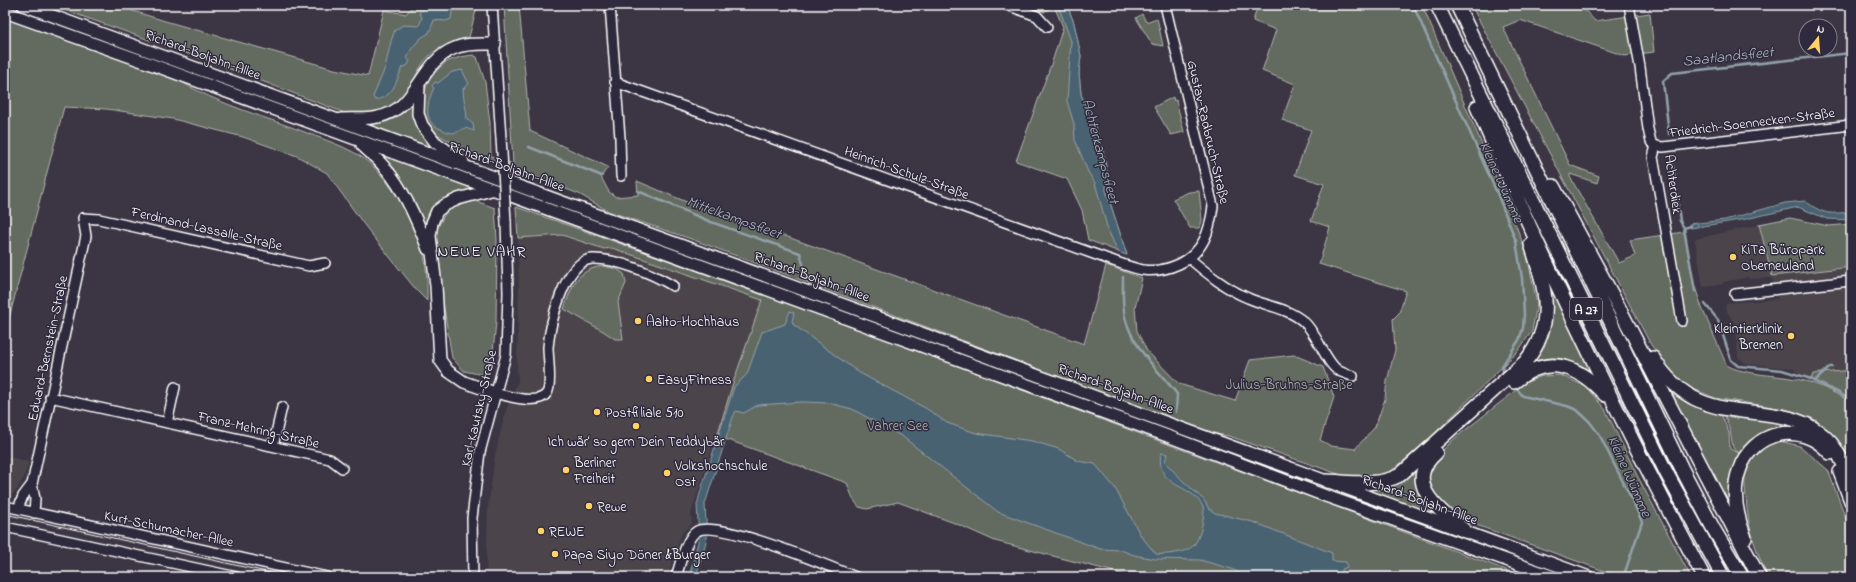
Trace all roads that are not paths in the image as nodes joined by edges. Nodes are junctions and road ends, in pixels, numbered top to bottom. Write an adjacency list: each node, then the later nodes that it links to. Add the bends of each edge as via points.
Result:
1 (23, 5): 15 (main road, Richard-Boljahn-Allee)
2 (492, 5): 12 (street, Karl-Kautsky-Straße)
3 (610, 5): 13 (street)
4 (1007, 5): 10 (street, via 1037,16)
5 (1165, 5): 25 (street, Gustav-Radbruch-Straße, via 1213,206 1208,234 1202,246)
6 (1436, 5): 11 (highway, A 27)
7 (1457, 5): 16 (highway, A 27)
8 (1629, 5): 19 (street, Achterdiek, via 1648,129)
9 (5, 12): 18 (main road, Richard-Boljahn-Allee)
10 (1048, 27)
11 (1453, 39): 23 (highway, via 1471,91); 60 (highway, A 27, via 1667,474)
12 (495, 44): 14 (main road, via 456,47 435,60); 35 (street, Karl-Kautsky-Straße, bridge, via 508,293 506,354)
13 (615, 82): 21 (street); 25 (street, Heinrich-Schulz-Straße, via 1143,270 1170,268)
14 (419, 84): 15 (main road, via 398,109 387,114 366,118); 20 (main road, via 418,114 422,125 435,142)
15 (334, 119): 20 (main road, Richard-Boljahn-Allee)
16 (1516, 122): 31 (highway); 61 (highway, A 27, via 1545,189 1680,464)
17 (1851, 125): 19 (street, Friedrich-Soennecken-Straße)
18 (357, 141): 22 (main road, Richard-Boljahn-Allee); 26 (main road, via 379,161 395,181 425,240)
19 (1656, 146): 32 (street, Achterdiek, via 1654,157)
20 (469, 168): 42 (main road, Richard-Boljahn-Allee)
21 (621, 176)
22 (491, 190): 26 (main road, via 458,199 437,211 430,236); 57 (main road, Richard-Boljahn-Allee, via 1172,438 1323,496)
23 (1515, 195): 38 (highway); 42 (highway, via 1539,268 1545,296 1544,324 1531,355 1400,475 1373,483)
24 (83, 218): 27 (street, Ferdinand-Lassalle-Straße, via 99,219 309,266); 36 (street, Eduard-Bernstein-Straße, via 86,236)
25 (1190, 259): 33 (street, via 1226,287 1293,314 1313,331 1322,350 1337,371)
26 (432, 261): 35 (main road, via 440,360 448,371 464,382)
27 (325, 263)
28 (1851, 281): 30 (street)
29 (673, 286): 35 (street, via 658,277 617,263 591,259 579,265 567,280 557,303 548,349 547,393 542,398 532,400)
30 (1735, 294)
31 (1617, 304): 43 (highway, via 1661,372 1683,392 1710,405 1784,416 1809,425 1824,436 1836,450); 51 (highway)
32 (1682, 321)
33 (1353, 376)
34 (175, 387): 39 (street)
35 (495, 392): 54 (street, Karl-Kautsky-Straße, via 482,442 474,488)
36 (50, 397): 39 (street, Franz-Mehring-Straße); 44 (street, Eduard-Bernstein-Straße)
37 (282, 407): 40 (street)
38 (1616, 408): 50 (highway, via 1594,383 1573,369 1542,367 1520,376 1432,456 1425,466 1422,477 1426,495); 59 (highway)
39 (168, 423): 40 (street, Franz-Mehring-Straße)
40 (273, 446): 41 (street, Franz-Mehring-Straße, via 330,459)
41 (342, 468)
42 (1327, 481): 50 (main road, Richard-Boljahn-Allee)
43 (1851, 481)
44 (32, 484): 47 (street, Eduard-Bernstein-Straße); 48 (street, Eduard-Bernstein-Straße)
45 (1851, 501): 51 (highway, via 1837,464 1828,451 1815,441 1800,435 1786,434 1759,441 1741,465 1736,480 1735,497 1742,530)
46 (5, 506): 47 (street, Kurt-Schumacher-Allee)
47 (18, 509): 48 (street, Kurt-Schumacher-Allee)
48 (34, 513): 53 (street, Kurt-Schumacher-Allee)
49 (5, 527): 52 (street)
50 (1465, 531): 58 (main road, Richard-Boljahn-Allee)
51 (1758, 576)
52 (237, 577)
53 (327, 577)
54 (473, 577)
55 (676, 577): 56 (street, via 691,536 707,528 734,532)
56 (856, 577)
57 (1554, 577)
58 (1589, 577)
59 (1704, 577)
60 (1723, 577)
61 (1742, 577)

